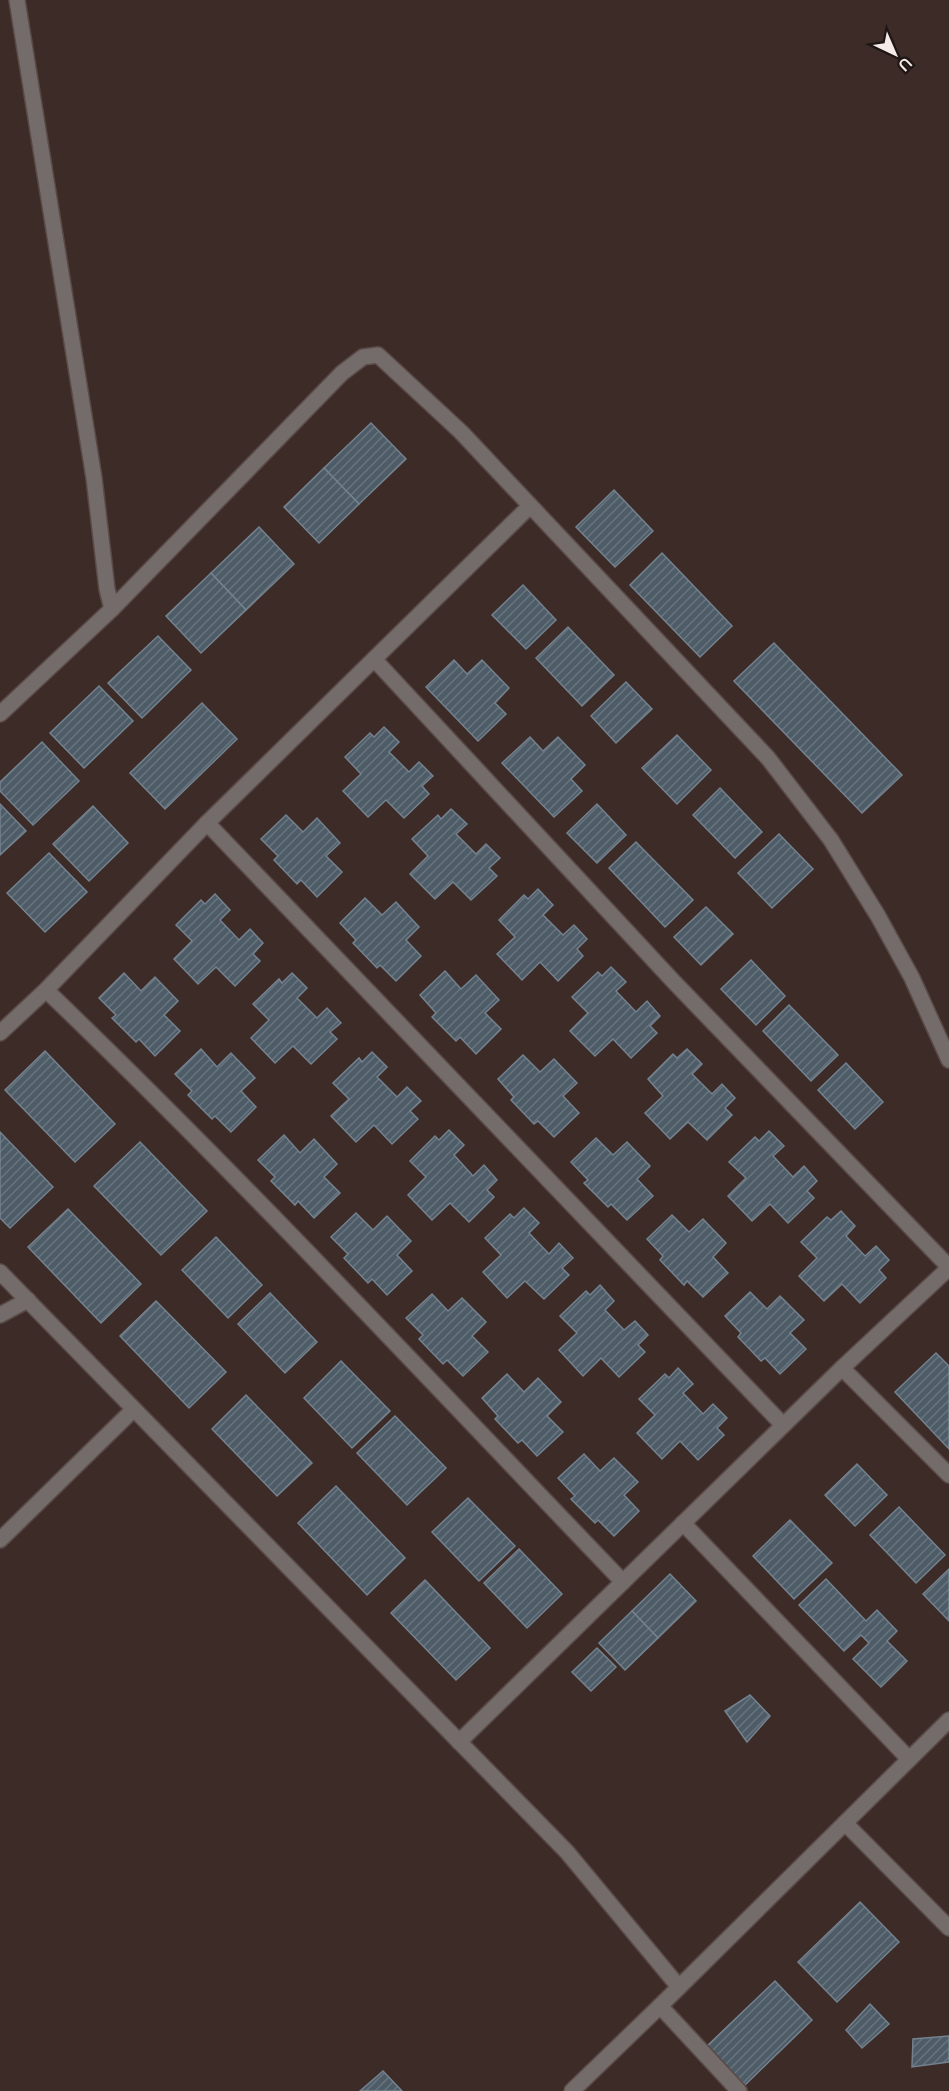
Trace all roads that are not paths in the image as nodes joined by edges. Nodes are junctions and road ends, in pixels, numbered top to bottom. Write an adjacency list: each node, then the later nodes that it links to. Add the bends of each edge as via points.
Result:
1 (17, 0): 3 (street)
2 (530, 506): 3 (street, via 461,432 378,356 363,357 342,373); 4 (street); 9 (street, via 768,759 831,840 912,978)
3 (112, 609): 5 (street)
4 (374, 659): 6 (street); 10 (street, via 674,982)
5 (0, 714)
6 (207, 823): 7 (street); 16 (street)
7 (46, 990): 8 (street); 20 (street, via 274,1217)
8 (0, 1033)
9 (949, 1060)
10 (949, 1267): 14 (street)
11 (0, 1272): 12 (street)
12 (28, 1300): 13 (street); 15 (street)
13 (0, 1315)
14 (842, 1368): 16 (street); 17 (street)
15 (133, 1410): 19 (street); 22 (street)
16 (783, 1425): 18 (street)
17 (949, 1475)
18 (683, 1523): 20 (street); 23 (street)
19 (0, 1540)
20 (623, 1582): 22 (street)
21 (949, 1720): 23 (street)
22 (459, 1742): 26 (street, via 567,1852)
23 (909, 1759): 24 (street)
24 (845, 1823): 25 (street); 26 (street)
25 (949, 1928)
26 (679, 1987): 27 (street)
27 (660, 2006): 28 (street); 29 (street)
28 (572, 2091)
29 (739, 2091)

